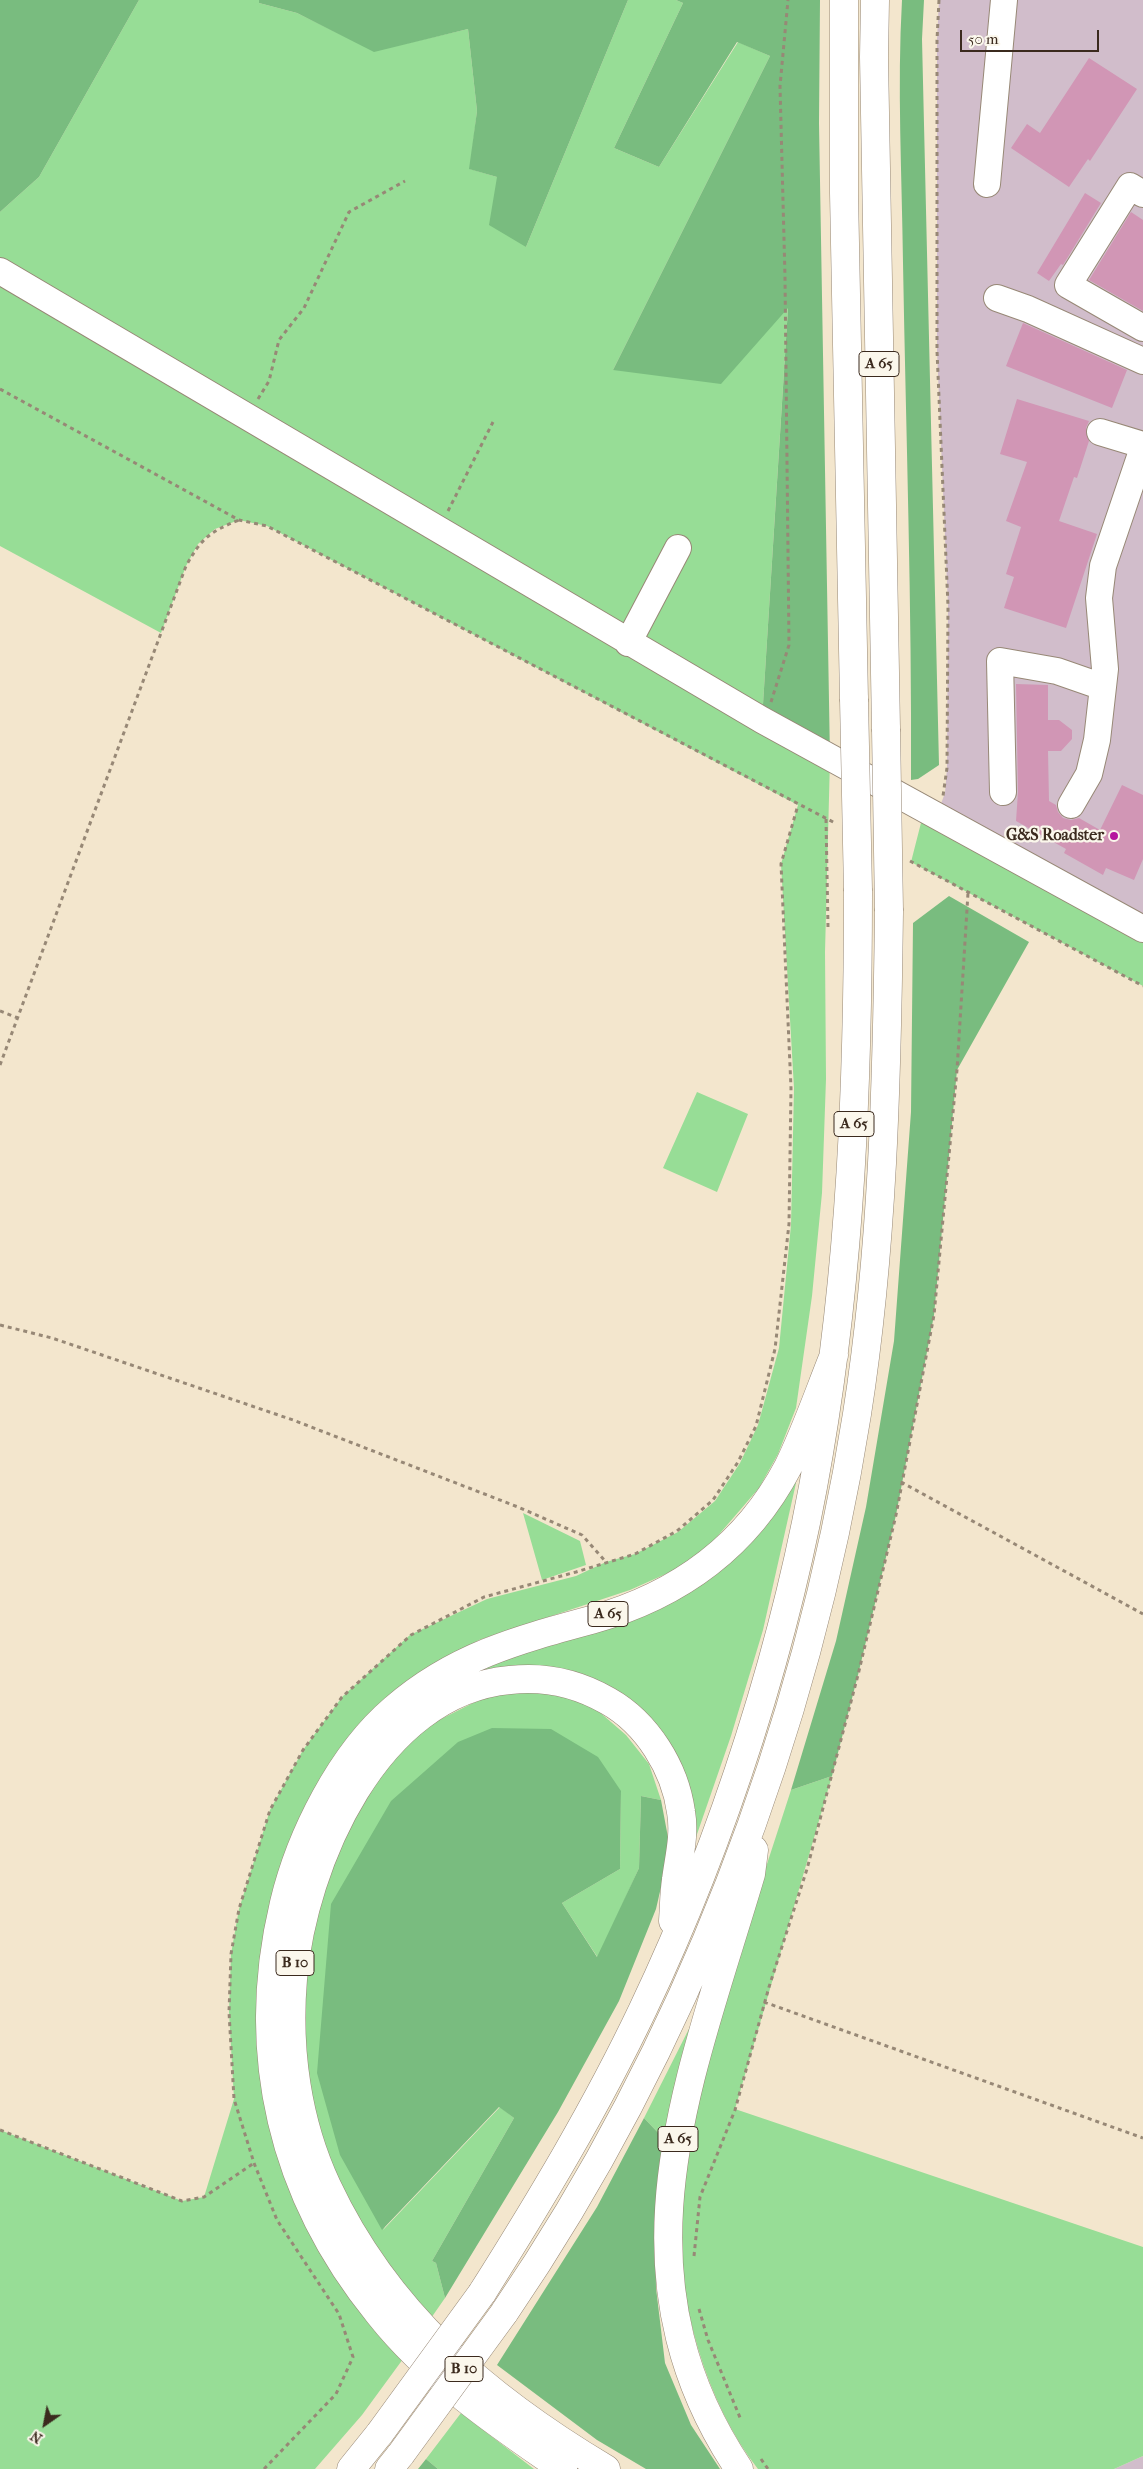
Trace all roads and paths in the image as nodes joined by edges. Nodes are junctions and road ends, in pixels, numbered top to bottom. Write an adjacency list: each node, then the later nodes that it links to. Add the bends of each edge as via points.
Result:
1 (788, 0): 23 (path, via 780,86 789,645 775,694)
2 (844, 0): 35 (highway, A 65, bridge, via 844,193 858,1010 851,1198)
3 (875, 0): 41 (highway, A 65, bridge, via 889,911 886,1081 877,1244 857,1412 833,1540 811,1634)
4 (939, 0): 26 (path, via 937,351 948,606 945,793)
5 (1004, 0): 7 (street)
6 (405, 181): 14 (path, via 349,212 304,308 279,340 269,381)
7 (987, 184)
8 (1143, 194): 11 (street, via 1130,186 1068,285)
9 (0, 271): 14 (street)
10 (997, 298): 12 (street)
11 (1143, 328)
12 (1143, 361)
13 (0, 389): 18 (path)
14 (246, 416): 19 (street)
15 (492, 422): 19 (path)
16 (1100, 432): 17 (street)
17 (1143, 446): 22 (street, via 1103,566 1099,598 1105,669)
18 (239, 520): 32 (path, via 215,529 198,544 186,566); 37 (path, via 267,526 798,805 781,864 791,1088 790,1224 773,1359 756,1426 738,1462 713,1500 677,1531 635,1554)
19 (437, 528): 21 (street)
20 (678, 548): 21 (street)
21 (628, 642): 23 (street)
22 (1103, 687): 24 (street, via 1057,671 1000,661); 25 (street, via 1089,774)
23 (762, 720): 26 (street)
24 (1003, 792)
25 (1071, 806)
26 (936, 817): 29 (street)
27 (826, 819): 28 (path)
28 (828, 927)
29 (1143, 929)
30 (1143, 986): 36 (path, via 968,893 957,1070 934,1315)
31 (0, 1011): 32 (path)
32 (18, 1018): 33 (path)
33 (0, 1065)
34 (0, 1325): 37 (path, via 52,1338 293,1420 518,1507 582,1534)
35 (834, 1355): 42 (highway, A 65, via 787,1468 748,1526 712,1560 681,1583 641,1602 520,1639 439,1675 389,1713 365,1739); 43 (highway, A 65, via 819,1456 769,1673 725,1808)
36 (901, 1482): 39 (path); 44 (path, via 856,1684 807,1869)
37 (606, 1562): 38 (path)
38 (542, 1580)
39 (1143, 1614)
40 (421, 1716): 43 (highway, A 65, via 467,1691 499,1681 523,1678 542,1678 575,1685 618,1707 658,1750 668,1768 680,1805 683,1830 675,1882); 55 (highway, B 10, via 383,1753 352,1796 325,1848 307,1900 296,1951 292,2015 292,2053 303,2115 326,2185 371,2266 396,2298 435,2342 478,2381 537,2426)
41 (760, 1804): 50 (highway, A 65, via 752,1874 702,2037 679,2133 667,2231 669,2280 681,2346 693,2384 710,2420); 51 (highway, A 65, bridge, via 706,1939 651,2060 584,2186 504,2312)
42 (320, 1808): 54 (highway, B 10, via 303,1844 286,1894 270,1982 268,2017 273,2076 295,2167 336,2252 380,2316 460,2395)
43 (672, 1943): 53 (highway, A 65, bridge, via 642,2011 566,2156 482,2293)
44 (764, 2002): 46 (path); 47 (path, via 735,2110 700,2197)
45 (0, 2130): 52 (path, via 182,2201 204,2197 254,2163 276,2220 339,2314 353,2357 336,2394)
46 (1143, 2138)
47 (693, 2265)
48 (697, 2302): 49 (path, via 708,2340)
49 (744, 2428)
50 (748, 2461): 56 (path)
51 (395, 2462)
52 (264, 2469)
53 (352, 2469)
54 (563, 2469)
55 (606, 2469)
56 (768, 2469)

